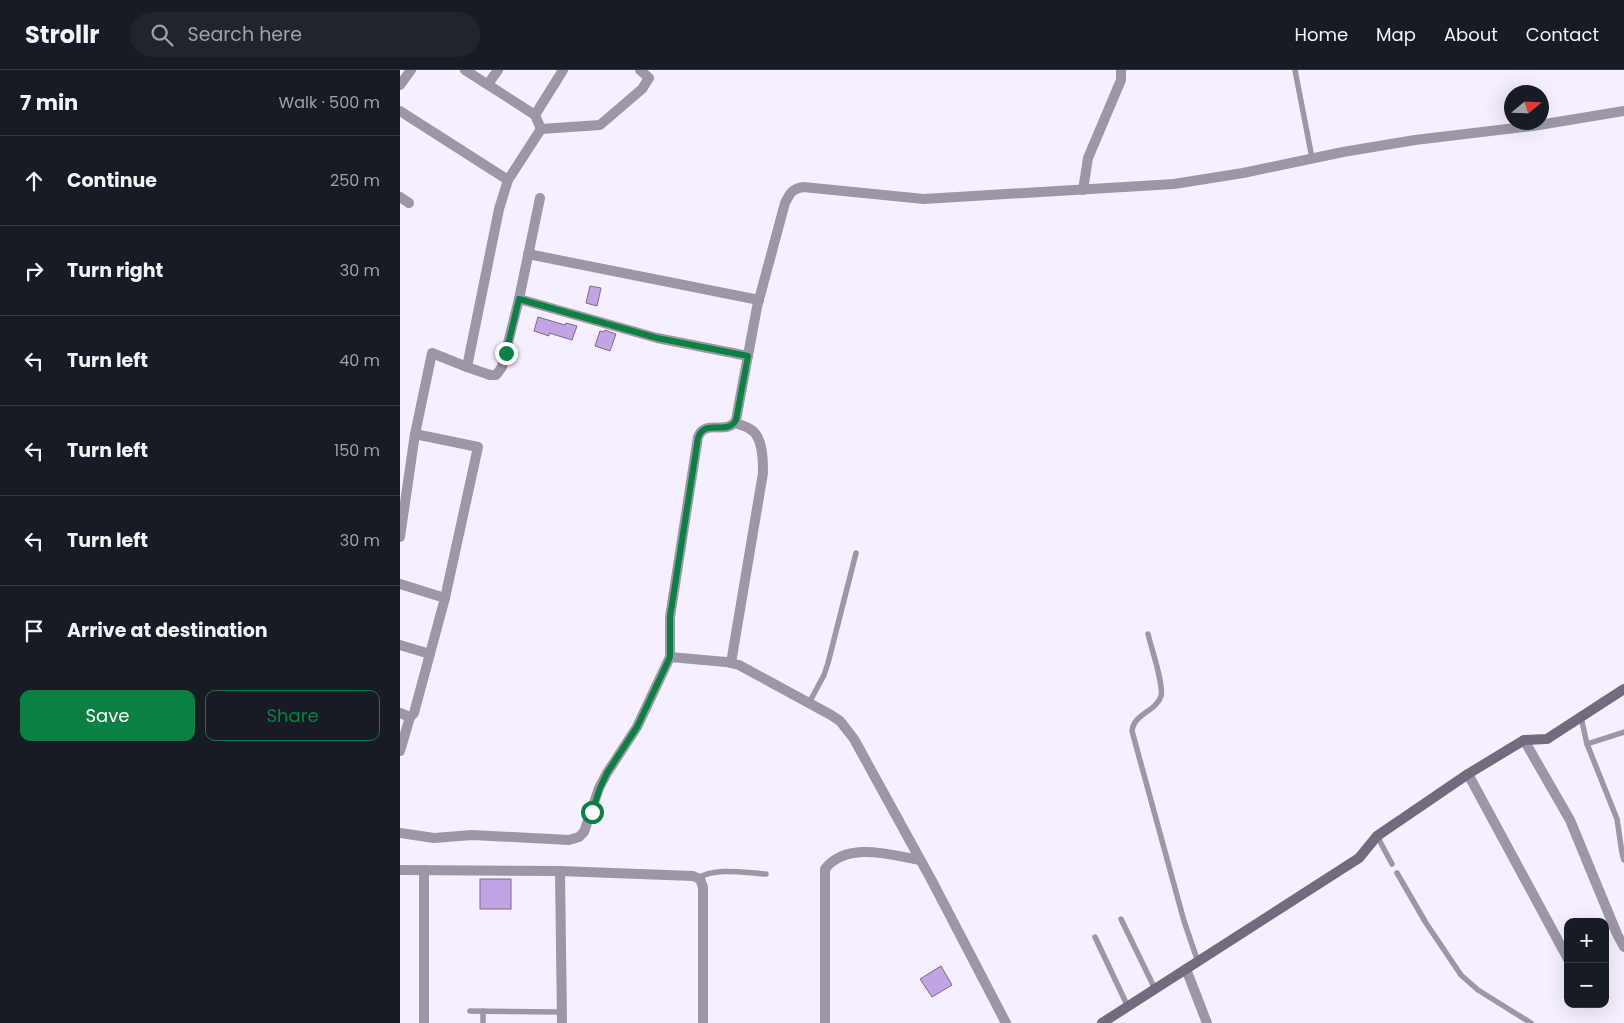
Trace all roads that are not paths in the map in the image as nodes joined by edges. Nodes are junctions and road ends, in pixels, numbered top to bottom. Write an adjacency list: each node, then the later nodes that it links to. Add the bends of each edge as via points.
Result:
1 (411, 70): 9 (street)
2 (465, 70): 8 (street)
3 (498, 70): 8 (street)
4 (563, 70): 12 (street)
5 (640, 70): 13 (street, via 649,78 642,89 600,125)
6 (1121, 70): 16 (street, via 1121,80 1088,158)
7 (1295, 70): 14 (lane)
8 (488, 84): 12 (street)
9 (400, 85)
10 (1624, 110): 14 (street)
11 (400, 111): 15 (street)
12 (535, 115): 13 (street)
13 (541, 129): 15 (street)
14 (1312, 158): 16 (street, via 1174,184)
15 (508, 180): 24 (street, via 499,209)
16 (1083, 190): 22 (street, via 924,198 795,188 785,203)
17 (400, 197): 19 (street)
18 (540, 198): 20 (street)
19 (409, 203)
20 (528, 254): 21 (street); 22 (street)
21 (519, 299): 23 (street, via 657,338); 24 (street, via 500,371 490,375)
22 (759, 300): 23 (street)
23 (748, 356): 25 (street)
24 (467, 367): 26 (street, via 432,353)
25 (735, 423): 34 (street, via 730,428 704,428 698,438 670,617); 35 (street, via 755,433 762,453 763,473)
26 (415, 434): 27 (street); 30 (street, via 478,447)
27 (400, 537)
28 (856, 553): 37 (lane, via 828,663)
29 (400, 584): 30 (street)
30 (445, 598): 33 (street)
31 (1148, 634): 61 (lane, via 1162,693 1157,704 1135,722 1132,731)
32 (400, 645): 33 (street)
33 (430, 654): 38 (street, via 414,713)
34 (670, 657): 35 (street); 46 (street, via 637,727 607,773 584,832 579,837 569,840 472,835 434,838)
35 (732, 663): 37 (street)
36 (1624, 690): 39 (main road)
37 (809, 703): 48 (street, via 846,728)
38 (405, 715): 43 (street)
39 (1581, 717): 41 (main road, via 1547,739); 42 (lane)
40 (1624, 732): 42 (lane)
41 (1524, 740): 44 (main road); 59 (street, via 1570,820)
42 (1587, 744): 45 (lane)
43 (400, 751)
44 (1468, 774): 47 (main road); 60 (street)
45 (1622, 829): 49 (lane)
46 (400, 833)
47 (1377, 836): 50 (lane); 61 (main road, via 1359,858)
48 (920, 860): 72 (street, via 863,852 837,859 825,869); 73 (street)
49 (1624, 860)
50 (1392, 864)
51 (400, 870): 52 (street)
52 (424, 870): 53 (street); 68 (street)
53 (560, 871): 56 (street); 67 (street)
54 (1397, 873): 76 (lane, via 1461,975 1478,990)
55 (766, 874): 56 (lane, via 716,872)
56 (698, 878): 71 (street, via 703,887)
57 (1121, 919): 63 (lane)
58 (1095, 937): 64 (lane)
59 (1624, 947)
60 (1564, 952)
61 (1198, 962): 62 (main road)
62 (1186, 969): 63 (main road); 75 (street)
63 (1155, 989): 64 (main road)
64 (1128, 1007): 74 (main road)
65 (470, 1010): 66 (lane)
66 (483, 1011): 67 (lane); 69 (lane)
67 (562, 1012): 70 (street)
68 (424, 1023)
69 (483, 1023)
70 (562, 1023)
71 (703, 1023)
72 (825, 1023)
73 (1006, 1023)
74 (1102, 1023)
75 (1206, 1023)
76 (1531, 1023)

